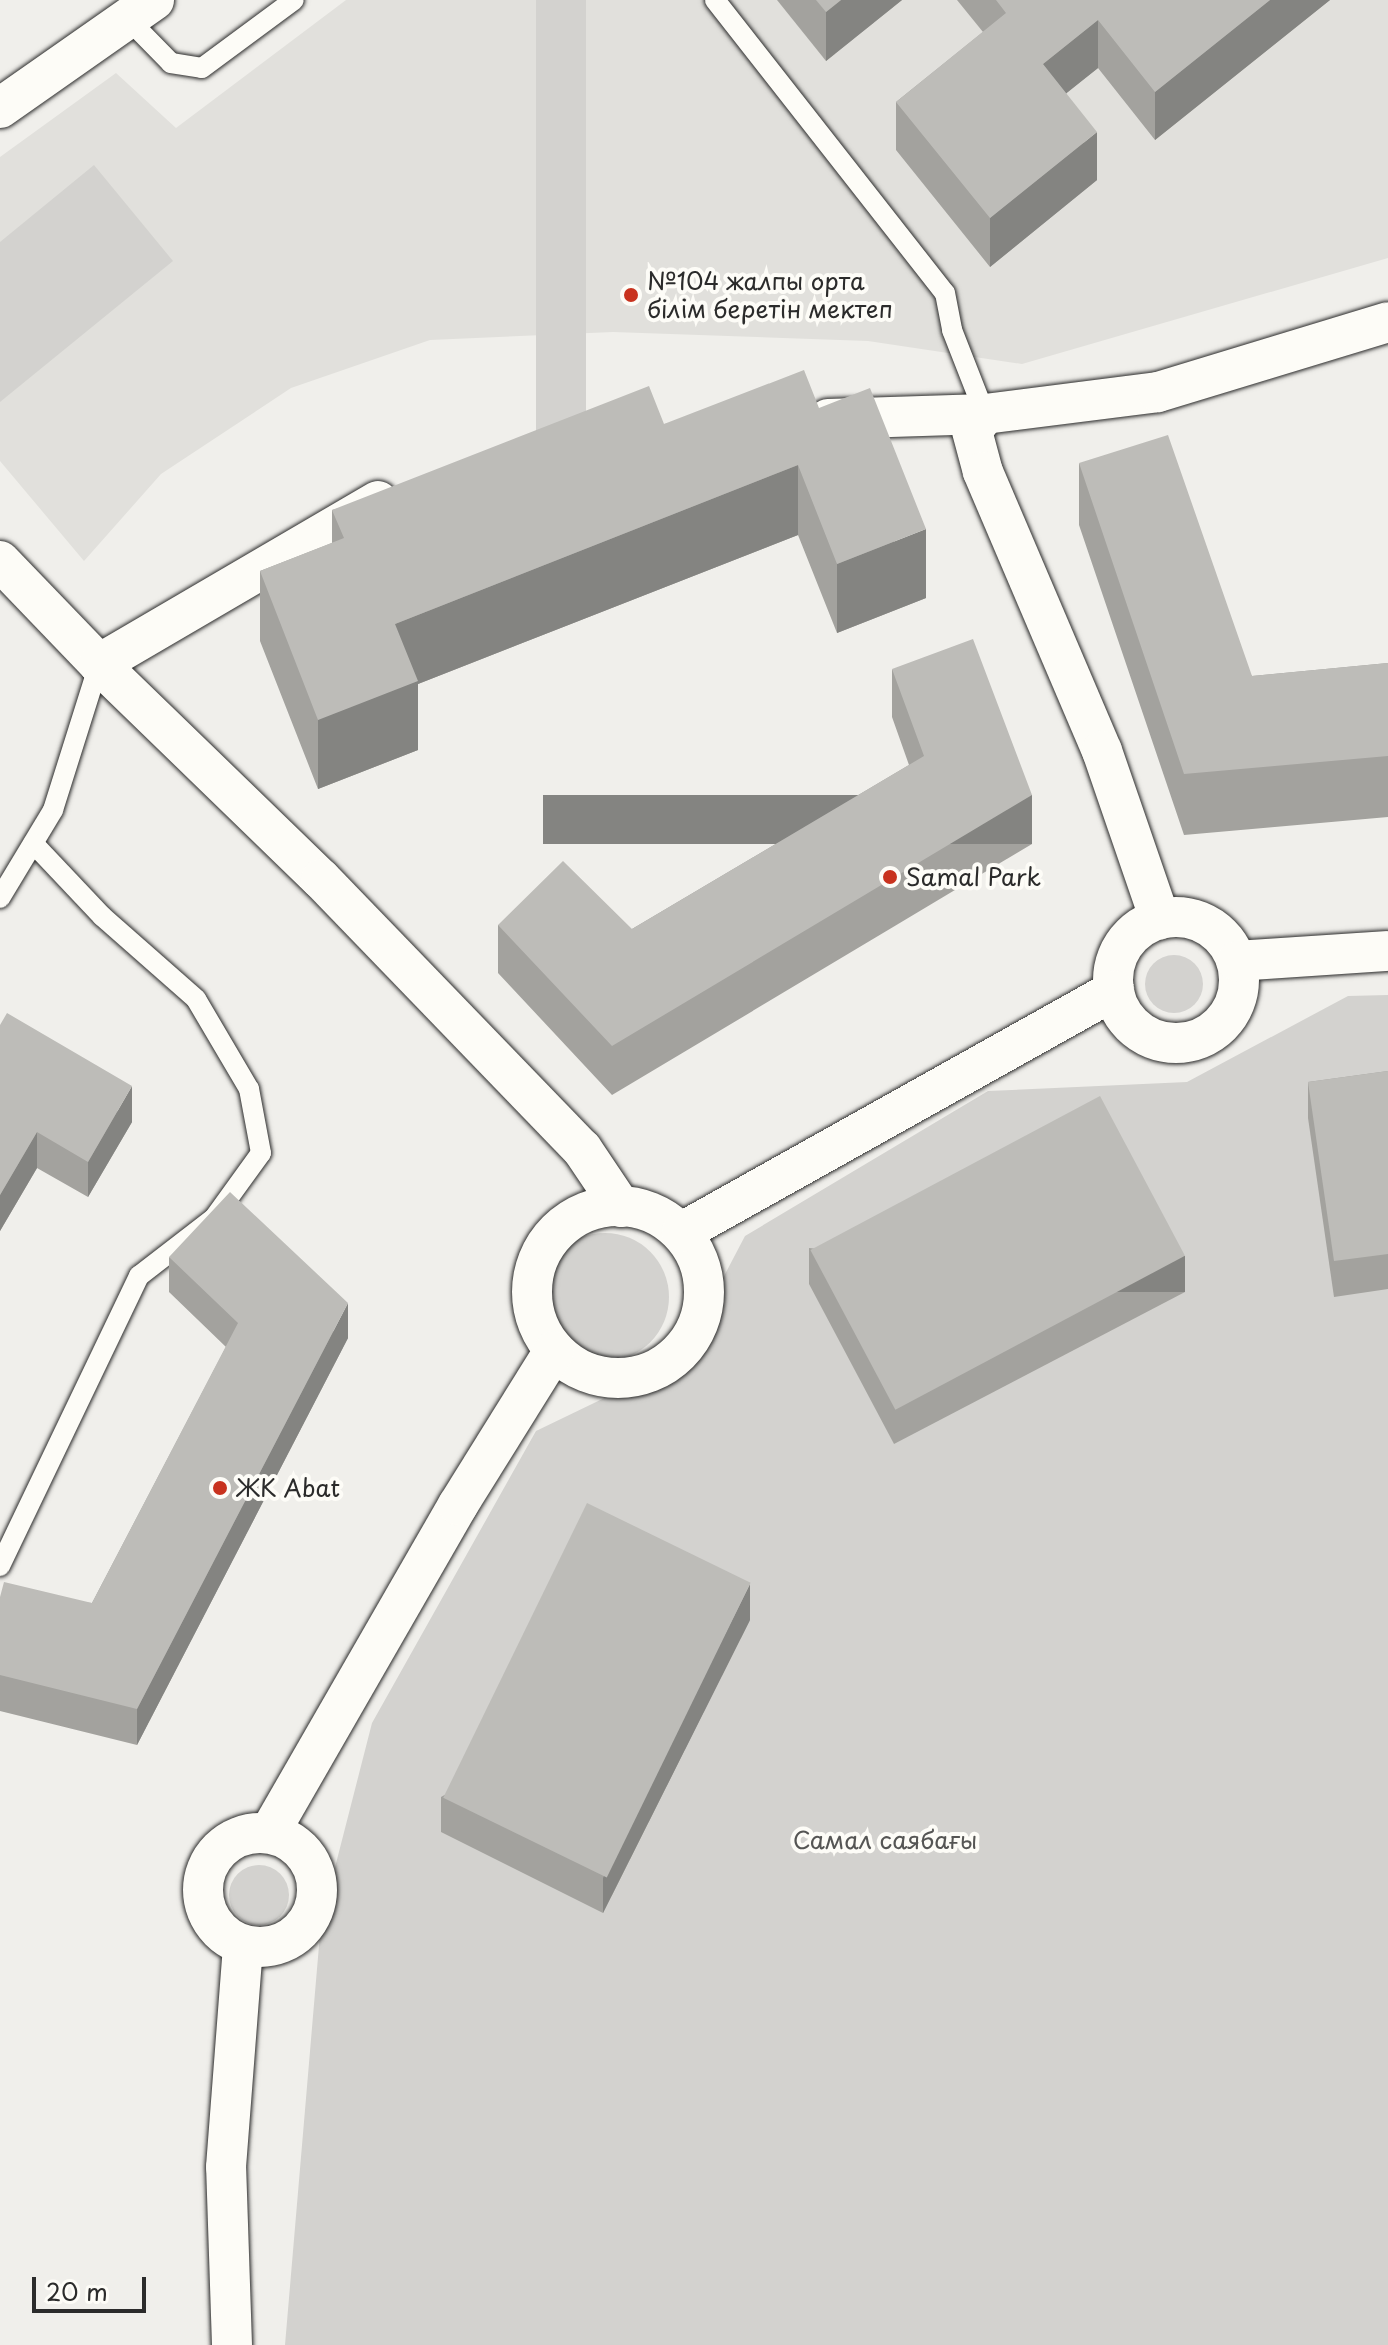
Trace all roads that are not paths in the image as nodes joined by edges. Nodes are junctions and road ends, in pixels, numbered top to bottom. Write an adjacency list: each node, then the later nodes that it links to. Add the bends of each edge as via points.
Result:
1 (294, 0): 3 (lane, via 202,68 171,63)
2 (715, 0): 6 (lane, via 945,293 952,330)
3 (141, 9): 4 (street)
4 (0, 108)
5 (1388, 322): 6 (street, via 1158,392)
6 (985, 414): 7 (street); 13 (street, via 972,431 983,472 1102,751)
7 (793, 421)
8 (416, 487): 10 (street, via 385,497)
9 (0, 561): 10 (street)
10 (99, 664): 11 (lane, via 53,810); 17 (street, via 321,879 582,1149)
11 (33, 843): 12 (lane); 20 (lane, via 102,916 196,999 249,1089 261,1153 214,1218 139,1276)
12 (0, 898)
13 (1160, 919): 15 (street, via 1198,921 1215,930); 16 (street, via 1124,946 1113,972)
14 (1388, 951): 15 (street)
15 (1237, 961): 16 (street, via 1240,991 1228,1018 1206,1037 1177,1045 1148,1038 1125,1019)
16 (1114, 991): 18 (street)
17 (621, 1207): 18 (street, via 643,1208); 19 (street, via 598,1206 558,1227 534,1266 533,1311)
18 (682, 1232): 19 (street, via 703,1272 702,1317 677,1356 638,1377 592,1375)
19 (554, 1351): 21 (street, via 458,1505)
20 (0, 1566)
21 (270, 1832): 22 (street, via 241,1834 217,1850 203,1876 204,1905 218,1930); 22 (street, via 299,1846 316,1872 318,1904 302,1931 274,1947)
22 (243, 1946): 23 (street, via 226,2167)
23 (232, 2345)

